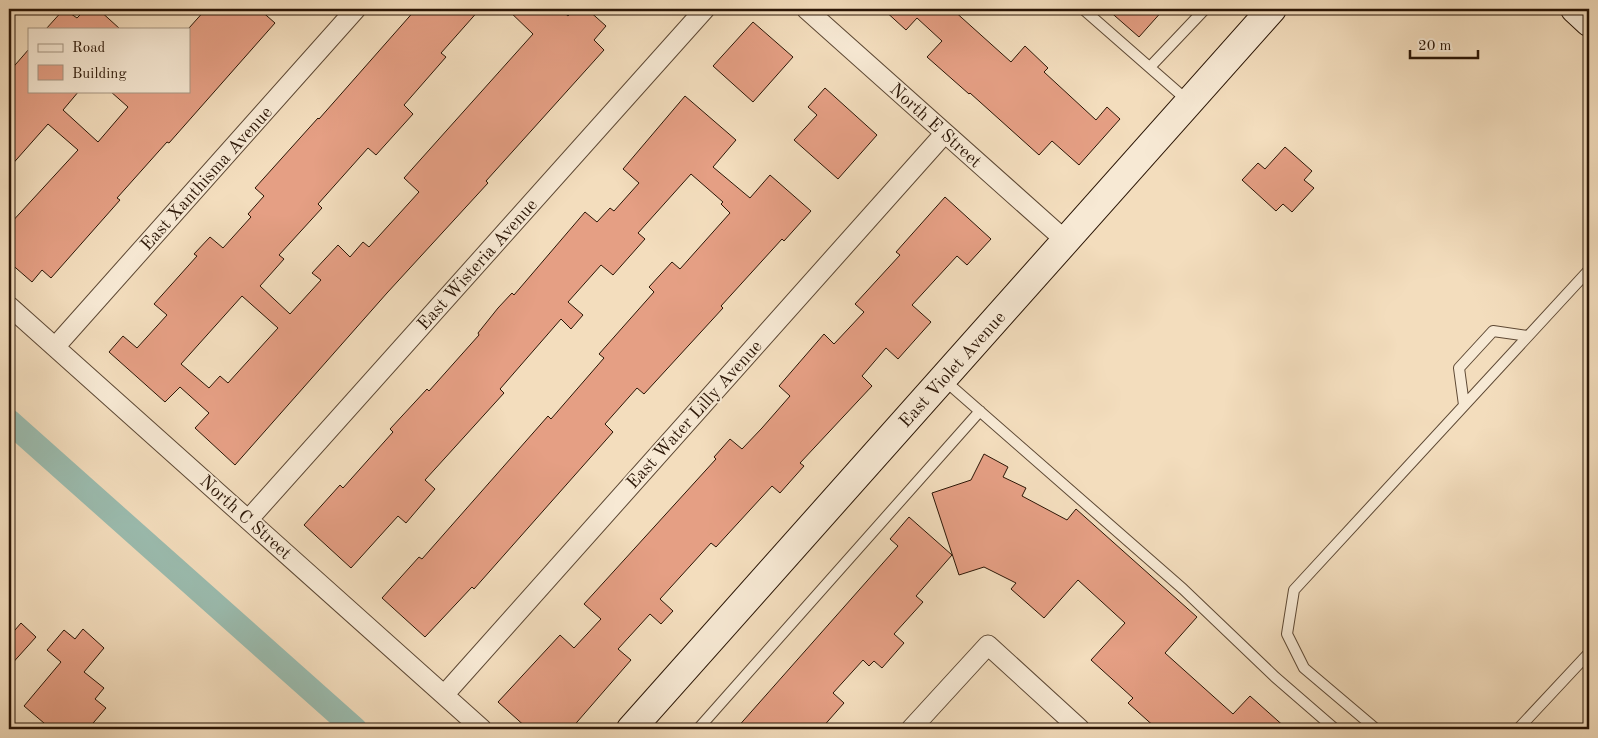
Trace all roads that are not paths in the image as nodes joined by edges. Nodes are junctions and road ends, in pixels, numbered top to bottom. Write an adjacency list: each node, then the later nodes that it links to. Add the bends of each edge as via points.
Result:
1 (356, 9): 16 (street, East Xanthisma Avenue)
2 (705, 9): 20 (street, East Wisteria Avenue)
3 (806, 9): 11 (street, North E Street)
4 (1083, 9): 9 (lane)
5 (1205, 9): 9 (lane)
6 (1272, 9): 10 (street, East Violet Avenue)
7 (1575, 9): 8 (street)
8 (1589, 22)
9 (1150, 67): 10 (lane)
10 (1189, 102): 12 (street, East Violet Avenue)
11 (945, 133): 12 (street, North E Street); 22 (street, East Water Lilly Avenue)
12 (1066, 241): 17 (street, East Violet Avenue)
13 (1589, 270): 15 (lane)
14 (9, 306): 16 (street, North C Street)
15 (1528, 336): 18 (lane); 18 (lane, via 1493,331 1458,368)
16 (55, 347): 20 (street, North C Street)
17 (943, 379): 19 (lane); 24 (street, East Violet Avenue)
18 (1464, 405): 29 (lane, via 1294,590 1287,634 1304,668)
19 (980, 411): 25 (lane); 28 (lane)
20 (248, 520): 22 (street, North C Street)
21 (1589, 652): 30 (lane)
22 (444, 695): 23 (street, North C Street)
23 (482, 729)
24 (631, 729)
25 (698, 729)
26 (911, 729): 27 (street, via 988,645)
27 (1080, 729)
28 (1336, 729)
29 (1376, 729)
30 (1518, 729)

